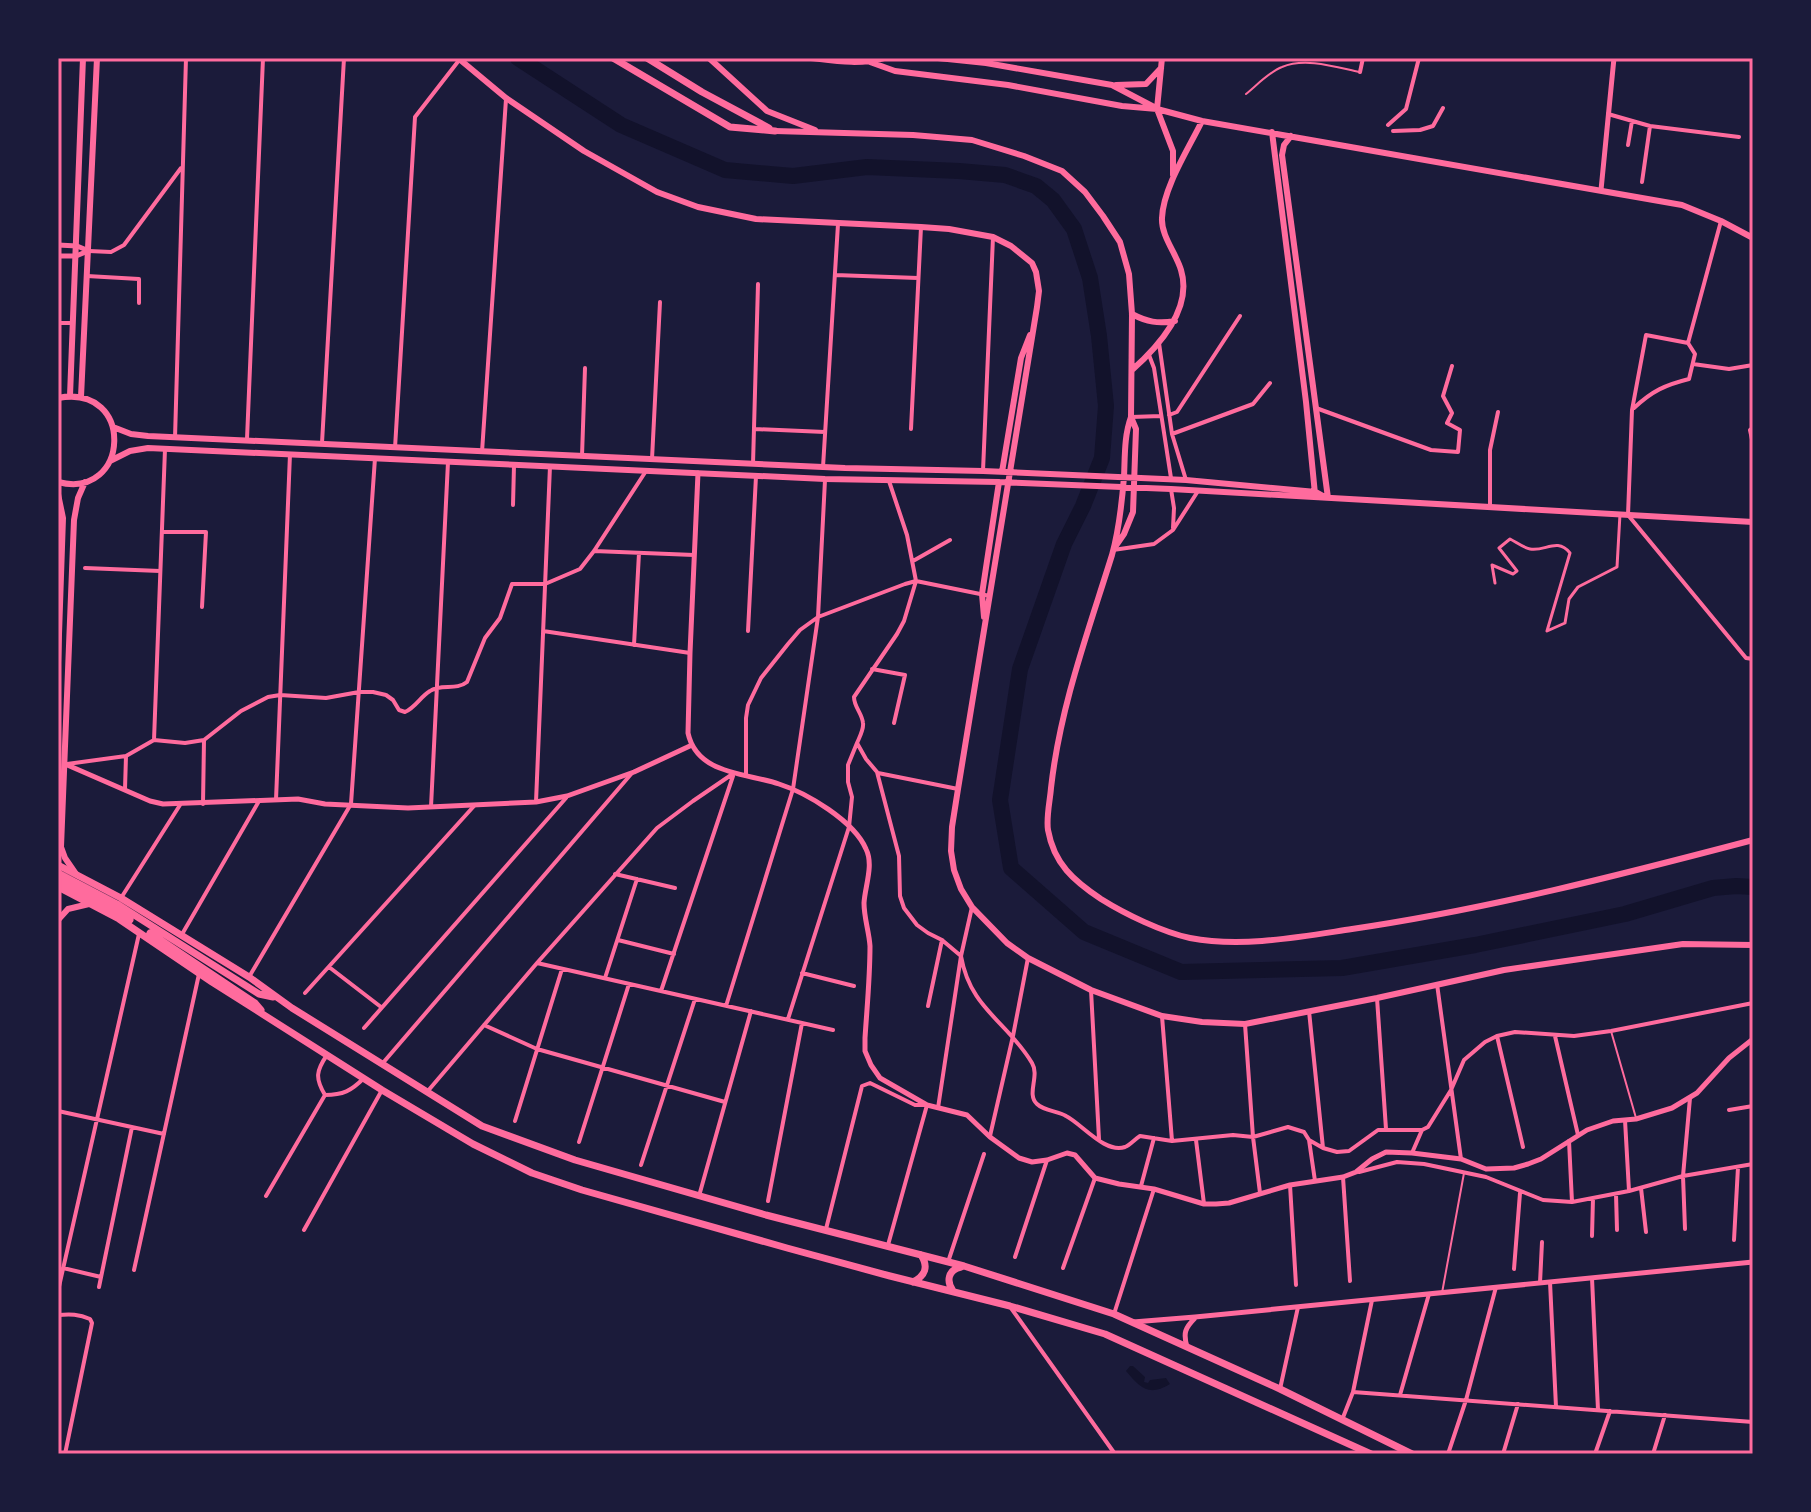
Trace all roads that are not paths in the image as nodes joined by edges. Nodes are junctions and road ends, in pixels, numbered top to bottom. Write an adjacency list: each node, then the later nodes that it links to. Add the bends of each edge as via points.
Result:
1 (83, 58): 50 (main road)
2 (97, 58): 51 (main road)
3 (186, 58): 40 (street)
4 (263, 58): 91 (street)
5 (344, 58): 92 (street)
6 (613, 58): 33 (main road, via 730,127)
7 (647, 58): 33 (main road)
8 (710, 58): 36 (main road, via 767,111)
9 (811, 58): 18 (main road)
10 (884, 58): 18 (main road)
11 (938, 58): 17 (main road)
12 (1162, 58): 20 (main road)
13 (1363, 58): 21 (street)
14 (1419, 58): 31 (street, via 1406,109)
15 (1614, 58): 28 (street)
16 (459, 59): 25 (main road); 94 (street, via 415,117)
17 (987, 61): 19 (main road)
18 (870, 62): 22 (main road, via 895,71)
19 (1011, 68): 22 (main road); 23 (main road)
20 (1161, 68): 23 (main road, via 1146,84); 27 (main road)
21 (1360, 72): 24 (lane, via 1319,64 1283,66)
22 (1008, 85): 27 (main road)
23 (1112, 85): 27 (main road)
24 (1246, 94)
25 (506, 98): 45 (main road, via 657,192 756,219); 96 (street)
26 (1443, 108): 34 (street, via 1433,126)
27 (1157, 109): 29 (main road); 41 (main road, via 1173,151)
28 (1608, 114): 30 (street); 43 (street)
29 (1202, 121): 35 (main road); 41 (main road)
30 (1632, 121): 32 (street); 39 (street)
31 (1388, 125)
32 (1650, 126): 38 (street); 42 (street)
33 (775, 131): 36 (main road)
34 (1393, 131)
35 (1272, 132): 37 (main road); 122 (main road)
36 (822, 133): 60 (main road, via 972,140 1062,171 1085,192 1120,242)
37 (1291, 136): 43 (main road); 78 (main road, via 1282,155)
38 (1739, 137)
39 (1628, 145)
40 (183, 165): 51 (street, via 124,245 111,252); 90 (street)
41 (1173, 181): 63 (main road, via 1162,224 1182,273)
42 (1642, 182)
43 (1601, 190): 44 (main road, via 1682,205)
44 (1721, 221): 48 (main road); 67 (street)
45 (838, 224): 46 (main road); 54 (street)
46 (921, 227): 47 (main road); 56 (street)
47 (993, 237): 62 (main road, via 1032,263 1039,291); 108 (street)
48 (1753, 238)
49 (58, 245): 50 (street)
50 (77, 246): 51 (street); 53 (main road)
51 (89, 251): 53 (street); 55 (main road)
52 (58, 256): 53 (street)
53 (76, 256): 65 (main road)
54 (835, 275): 56 (street); 88 (street)
55 (87, 276): 59 (street, via 139,279); 76 (main road)
56 (918, 278): 87 (street)
57 (758, 284): 86 (street)
58 (660, 302): 100 (street)
59 (139, 303)
60 (1132, 314): 63 (main road, via 1160,324); 73 (main road)
61 (1240, 316): 81 (street, via 1177,412)
62 (1035, 321): 109 (main road, via 1021,358); 143 (main road)
63 (1175, 321): 66 (main road)
64 (58, 323): 65 (street)
65 (72, 323): 75 (main road)
66 (1159, 343): 68 (main road); 81 (street)
67 (1688, 343): 69 (street, via 1695,354); 79 (street, via 1646,335)
68 (1149, 355): 73 (main road); 82 (street)
69 (1693, 364): 70 (street, via 1729,369); 79 (street, via 1689,379 1666,384)
70 (1753, 365)
71 (1452, 366): 78 (street, via 1443,396 1452,413 1447,423 1460,430 1458,452 1431,450)
72 (585, 368): 98 (street)
73 (1132, 370): 83 (main road)
74 (1270, 383): 89 (street, via 1253,404)
75 (70, 396): 76 (main road); 77 (main road)
76 (81, 397): 84 (main road, via 101,408)
77 (58, 398)
78 (1316, 408): 123 (main road)
79 (1632, 410): 127 (street)
80 (1498, 412): 125 (street, via 1490,450)
81 (1169, 415): 89 (street)
82 (1161, 416): 83 (street); 113 (street)
83 (1131, 417): 132 (main road); 132 (main road, via 1136,429 1133,512)
84 (113, 427): 90 (main road); 101 (main road)
85 (1753, 428): 93 (street)
86 (754, 429): 88 (street); 103 (street)
87 (911, 429)
88 (825, 432): 106 (street)
89 (1172, 434): 114 (street)
90 (175, 438): 91 (main road)
91 (247, 441): 92 (main road)
92 (322, 444): 94 (main road)
93 (1753, 444)
94 (395, 448): 96 (main road)
95 (165, 449): 97 (main road); 101 (main road, via 130,451); 130 (street)
96 (482, 452): 98 (main road)
97 (290, 454): 99 (main road); 156 (street)
98 (582, 456): 100 (main road)
99 (375, 458): 102 (main road); 155 (street)
100 (652, 459): 103 (main road)
101 (110, 461): 117 (main road)
102 (448, 462): 104 (main road); 154 (street)
103 (753, 464): 106 (main road)
104 (514, 465): 105 (main road); 124 (street)
105 (550, 466): 107 (main road); 141 (street)
106 (823, 467): 108 (main road)
107 (646, 471): 110 (main road); 133 (street)
108 (983, 471): 109 (main road)
109 (1002, 472): 113 (main road)
110 (698, 473): 111 (main road); 135 (street)
111 (756, 476): 112 (main road); 148 (street)
112 (825, 479): 115 (main road); 145 (street)
113 (1172, 480): 114 (main road)
114 (1186, 480): 122 (main road)
115 (889, 481): 118 (main road); 136 (street)
116 (58, 482): 117 (main road)
117 (85, 482): 163 (main road, via 74,520)
118 (999, 482): 119 (main road); 142 (main road)
119 (1171, 489): 120 (main road); 129 (street)
120 (1198, 491): 122 (main road); 129 (street)
121 (58, 494): 151 (main road, via 63,518)
122 (1316, 495): 123 (main road)
123 (1328, 498): 125 (main road)
124 (513, 505)
125 (1490, 507): 126 (main road)
126 (1620, 514): 127 (main road); 140 (street, via 1617,567 1578,587 1569,599 1565,623 1547,631 1570,553 1566,547 1531,549 1510,539 1499,548 1517,571 1492,565)
127 (1628, 515): 128 (main road); 152 (street, via 1746,658)
128 (1753, 522)
129 (1173, 530): 132 (street, via 1154,544)
130 (162, 532): 138 (street); 144 (street, via 206,532)
131 (950, 540): 136 (street)
132 (1113, 550): 181 (main road, via 1070,686 1047,827 1054,854 1066,871 1121,912 1188,937 1288,939 1489,905)
133 (594, 551): 134 (street); 141 (street, via 580,569)
134 (639, 553): 135 (street); 149 (street)
135 (694, 555): 150 (street)
136 (913, 561): 139 (street)
137 (85, 568): 138 (street)
138 (160, 571): 158 (street)
139 (916, 581): 142 (street); 145 (street); 153 (street, via 904,621)
140 (1495, 583)
141 (545, 584): 147 (street); 154 (street, via 512,584 467,682)
142 (982, 594): 143 (street); 146 (main road)
143 (990, 596): 146 (main road)
144 (202, 607)
145 (818, 617): 167 (street, via 788,644 752,695 746,718); 169 (street)
146 (985, 630): 170 (main road)
147 (543, 631): 149 (street); 174 (street)
148 (748, 631)
149 (634, 645): 150 (street)
150 (690, 653): 161 (street)
151 (58, 659)
152 (1753, 659)
153 (872, 669): 157 (street, via 905,675); 160 (street, via 854,697 863,722)
154 (437, 688): 155 (street, via 405,712 386,695); 179 (street)
155 (359, 692): 156 (street, via 326,698); 176 (street)
156 (280, 695): 159 (street, via 241,711); 172 (street)
157 (894, 723)
158 (154, 740): 159 (street); 162 (street)
159 (204, 740): 175 (street)
160 (857, 743): 165 (street); 180 (street, via 848,765)
161 (692, 745): 164 (street); 166 (street, via 714,766)
162 (126, 756): 163 (street); 168 (street)
163 (65, 764): 168 (street); 184 (main road, via 61,847)
164 (634, 772): 171 (street); 242 (street)
165 (877, 772): 170 (street); 200 (street, via 899,856 904,908 917,925)
166 (734, 773): 167 (street); 185 (street, via 657,828); 202 (street)
167 (746, 776): 169 (street)
168 (125, 789): 177 (street, via 150,801)
169 (793, 789): 180 (street); 222 (street)
170 (958, 789): 194 (main road, via 952,860)
171 (567, 796): 174 (street); 224 (street)
172 (276, 800): 173 (street); 176 (street)
173 (259, 801): 175 (street); 198 (street)
174 (536, 802): 178 (street)
175 (203, 804): 177 (street)
176 (351, 804): 179 (street); 210 (street)
177 (180, 805): 191 (street)
178 (474, 806): 179 (street); 206 (street)
179 (431, 807)
180 (849, 827): 208 (street); 252 (street, via 865,845 869,865 864,898 870,943 865,1051 880,1078)
181 (1753, 840)
182 (58, 865): 184 (main road)
183 (58, 873): 219 (main road, via 259,994)
184 (76, 874): 190 (main road)
185 (615, 874): 186 (street); 205 (street)
186 (637, 879): 189 (street); 199 (street)
187 (58, 880): 228 (main road, via 114,909 255,1003)
188 (58, 887): 192 (main road)
189 (675, 888)
190 (103, 889): 191 (main road); 192 (main road, via 105,901)
191 (121, 898): 193 (main road)
192 (93, 904): 195 (main road); 196 (main road, via 68,909)
193 (133, 907): 195 (main road, via 121,906); 198 (main road)
194 (972, 907): 203 (street); 204 (main road)
195 (119, 919): 197 (main road)
196 (58, 920)
197 (140, 932): 209 (main road); 257 (street)
198 (181, 936): 210 (main road)
199 (617, 940): 202 (street); 211 (street)
200 (942, 940): 203 (street); 223 (street)
201 (1753, 945): 213 (main road, via 1683,944)
202 (674, 954): 216 (street)
203 (961, 956): 236 (street, via 977,996); 254 (street)
204 (1028, 958): 215 (main road); 236 (street)
205 (537, 963): 207 (street); 232 (street)
206 (329, 967): 217 (street); 224 (street)
207 (562, 969): 211 (street); 240 (street)
208 (802, 973): 214 (street); 229 (street)
209 (199, 974): 228 (main road); 264 (street)
210 (249, 977): 219 (main road)
211 (605, 978): 212 (street)
212 (629, 984): 216 (street); 243 (street)
213 (1437, 984): 218 (main road); 247 (street)
214 (854, 986)
215 (1091, 990): 227 (main road); 271 (street)
216 (661, 991): 220 (street)
217 (305, 993)
218 (1377, 998): 225 (main road); 262 (street)
219 (279, 999): 242 (main road)
220 (695, 999): 222 (street); 245 (street)
221 (1753, 1003): 235 (street)
222 (726, 1006): 226 (street)
223 (928, 1006)
224 (381, 1008): 233 (street)
225 (1309, 1010): 231 (main road); 276 (street)
226 (751, 1011): 229 (street); 251 (street)
227 (1162, 1016): 231 (main road); 272 (street)
228 (270, 1019): 241 (main road)
229 (788, 1019): 230 (street)
230 (802, 1023): 234 (street); 301 (street)
231 (1245, 1024): 267 (street)
232 (484, 1025): 240 (street); 248 (street)
233 (364, 1028)
234 (833, 1030)
235 (1611, 1031): 238 (street); 258 (lane)
236 (1013, 1036): 266 (street); 271 (street, via 1035,1068 1035,1102 1066,1116)
237 (1497, 1036): 238 (street); 247 (street, via 1464,1060); 275 (street)
238 (1554, 1036): 265 (street)
239 (1753, 1039): 250 (street)
240 (537, 1049): 243 (street); 260 (street)
241 (327, 1055): 244 (main road); 249 (street, via 317,1083)
242 (382, 1064): 248 (main road)
243 (602, 1067): 245 (street); 274 (street)
244 (364, 1078): 246 (main road); 249 (street, via 352,1090)
245 (666, 1085): 251 (street); 282 (street)
246 (382, 1090): 306 (street); 325 (main road, via 532,1173)
247 (1451, 1090): 263 (street); 279 (street)
248 (427, 1092): 299 (main road, via 482,1126)
249 (325, 1095): 298 (street)
250 (1690, 1098): 258 (street); 286 (street)
251 (725, 1102): 299 (street)
252 (927, 1105): 254 (street); 304 (street, via 915,1105 870,1083 862,1086); 312 (street)
253 (1753, 1106): 255 (street)
254 (938, 1108): 266 (street, via 967,1115)
255 (1729, 1110)
256 (58, 1111): 257 (street)
257 (97, 1119): 261 (street); 318 (street)
258 (1636, 1119): 259 (street)
259 (1625, 1120): 265 (street); 294 (street)
260 (515, 1121)
261 (132, 1127): 264 (street); 322 (street)
262 (1386, 1129): 263 (street); 276 (street, via 1349,1151)
263 (1422, 1130): 277 (street)
264 (164, 1134): 321 (street)
265 (1578, 1135): 273 (street)
266 (990, 1137): 280 (street, via 1019,1158)
267 (1253, 1137): 269 (street); 270 (street, via 1288,1127 1304,1132); 295 (street)
268 (1154, 1138): 271 (street, via 1140,1136 1117,1148); 272 (street); 291 (street)
269 (1196, 1140): 272 (street); 303 (street)
270 (1309, 1140): 276 (street); 289 (street)
271 (1099, 1141)
272 (1172, 1141)
273 (1569, 1141): 279 (street, via 1514,1168 1486,1169); 302 (street)
274 (579, 1142)
275 (1523, 1147)
276 (1323, 1148)
277 (1412, 1153): 279 (street); 284 (street, via 1386,1152)
278 (984, 1154): 316 (street)
279 (1461, 1159)
280 (1047, 1160): 288 (street, via 1075,1155); 314 (street)
281 (1753, 1164): 283 (street)
282 (641, 1165)
283 (1738, 1167): 286 (street); 310 (street)
284 (1356, 1172): 285 (street, via 1397,1162); 287 (street)
285 (1465, 1172): 296 (street); 333 (lane)
286 (1683, 1176): 292 (street); 305 (street)
287 (1343, 1177): 289 (street); 324 (street)
288 (1095, 1178): 291 (street); 319 (street)
289 (1315, 1181): 290 (street)
290 (1290, 1185): 295 (street); 328 (street)
291 (1141, 1186): 293 (street)
292 (1641, 1188): 294 (street); 308 (street)
293 (1154, 1189): 303 (street); 338 (street)
294 (1629, 1191): 297 (street)
295 (1260, 1193): 303 (street)
296 (1520, 1193): 302 (street); 320 (street)
297 (1616, 1194): 300 (street); 307 (street)
298 (266, 1196)
299 (699, 1196): 304 (main road)
300 (1593, 1198): 302 (street); 309 (street)
301 (768, 1201)
302 (1572, 1202)
303 (1204, 1204)
304 (826, 1229): 312 (main road)
305 (1685, 1229)
306 (304, 1230)
307 (1617, 1230)
308 (1646, 1232)
309 (1592, 1236)
310 (1734, 1240)
311 (1542, 1242): 327 (street)
312 (887, 1247): 313 (main road)
313 (921, 1255): 316 (main road); 325 (main road, via 925,1271)
314 (1015, 1257)
315 (1753, 1262): 323 (street)
316 (948, 1263): 317 (main road)
317 (964, 1266): 332 (main road, via 949,1275); 338 (main road)
318 (63, 1268): 322 (street); 331 (street)
319 (1063, 1268)
320 (1514, 1269)
321 (134, 1270)
322 (101, 1277): 329 (street)
323 (1592, 1278): 326 (street); 349 (street)
324 (1350, 1281)
325 (913, 1282): 332 (main road)
326 (1550, 1282): 327 (street); 348 (street)
327 (1540, 1283): 330 (street)
328 (1296, 1285)
329 (99, 1287)
330 (1496, 1287): 333 (street); 346 (street)
331 (58, 1291)
332 (953, 1291): 336 (main road)
333 (1442, 1293): 334 (street)
334 (1429, 1294): 335 (street); 345 (street)
335 (1372, 1300): 337 (street); 344 (street)
336 (1010, 1306): 355 (street); 356 (main road, via 1105,1334)
337 (1298, 1307): 340 (street); 343 (street)
338 (1114, 1314): 341 (main road)
339 (58, 1315): 354 (street, via 84,1316 92,1323)
340 (1195, 1317): 341 (street); 342 (street, via 1186,1326)
341 (1132, 1322): 342 (main road)
342 (1187, 1347): 343 (main road)
343 (1280, 1389): 352 (main road)
344 (1353, 1392): 345 (street); 352 (street)
345 (1399, 1395): 346 (street)
346 (1466, 1400): 347 (street); 358 (street)
347 (1518, 1404): 348 (street); 359 (street)
348 (1556, 1407): 349 (street)
349 (1598, 1410): 350 (street)
350 (1610, 1411): 351 (street); 360 (street)
351 (1665, 1415): 353 (street); 361 (street)
352 (1342, 1420): 357 (main road)
353 (1753, 1422)
354 (65, 1454)
355 (1115, 1454)
356 (1371, 1454)
357 (1412, 1454)
358 (1448, 1454)
359 (1503, 1454)
360 (1595, 1454)
361 (1653, 1454)

